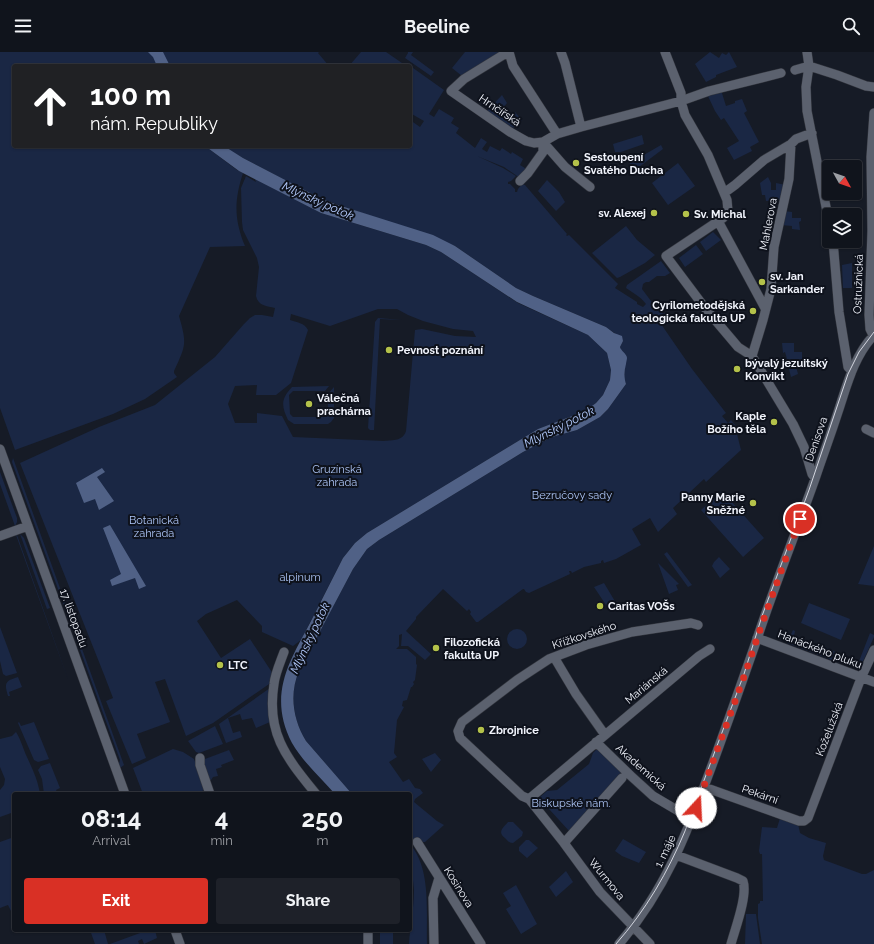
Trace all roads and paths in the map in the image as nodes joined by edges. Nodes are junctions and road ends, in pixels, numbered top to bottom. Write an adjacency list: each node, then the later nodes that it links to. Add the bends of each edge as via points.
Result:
1 (509, 52): 13 (street, via 513,66); 14 (street, Hrnčířská, via 464,79 451,90 510,132 526,141)
2 (561, 52): 11 (street)
3 (665, 52): 9 (street, via 681,93)
4 (807, 52): 5 (street)
5 (809, 66): 6 (street); 8 (street); 12 (street, via 806,87 807,111)
6 (795, 70)
7 (781, 73): 9 (street, via 709,91)
8 (874, 87)
9 (681, 102): 11 (street); 18 (street)
10 (874, 113): 23 (street, Ostružnická, via 869,310 870,329)
11 (581, 127): 13 (street)
12 (812, 133): 15 (street); 19 (street)
13 (557, 134): 14 (street)
14 (543, 142): 16 (street, via 543,152); 17 (street, via 565,167)
15 (791, 144): 18 (street, via 764,160); 22 (street, Mahlerova, via 789,179 774,247 770,289)
16 (520, 181)
17 (590, 187)
18 (724, 193): 20 (street, via 728,200 728,211)
19 (826, 208)
20 (718, 221): 22 (street); 24 (street, via 666,256 739,349)
21 (833, 248): 25 (street, via 844,345 848,367)
22 (765, 308): 24 (street, Mahlerova)
23 (874, 335): 25 (street, Denisova, via 863,348)
24 (752, 356): 27 (street, via 793,424)
25 (852, 370): 27 (street, Denisova)
26 (0, 449): 28 (street, 17. listopadu)
27 (815, 478): 31 (street, Denisova)
28 (28, 526): 29 (street); 43 (street, 17. listopadu)
29 (0, 536)
30 (698, 625): 35 (street, Křížkovského, via 691,623 632,632)
31 (758, 634): 36 (street, Hanáckého pluku); 42 (street, 1. máje)
32 (874, 650): 36 (street, Koželužská)
33 (706, 651): 38 (street, Mariánská)
34 (284, 652): 45 (street, via 274,683 272,715 277,736 288,757)
35 (554, 657): 38 (street); 46 (street, Křížkovského, via 517,680 459,727 460,738 522,796)
36 (861, 678): 37 (street, Hanáckého pluku); 47 (street, Koželužská)
37 (874, 682)
38 (605, 735): 39 (street)
39 (596, 742): 46 (street); 48 (street, Akademická, via 654,796)
40 (200, 758): 44 (street)
41 (622, 778): 50 (street)
42 (704, 787): 47 (street, Pekární, via 799,821); 48 (street, 1. máje)
43 (124, 792)
44 (209, 792)
45 (314, 792)
46 (529, 799): 50 (street)
47 (808, 818)
48 (692, 819): 51 (street, 1. máje)
49 (418, 842): 52 (street, Kosinova)
50 (564, 843): 53 (street, Wurmova, via 600,892)
51 (676, 855): 53 (street, 1. máje, via 650,904); 62 (street, via 743,881 740,915)
52 (439, 878): 58 (street, via 433,898); 59 (street, Kosinova)
53 (634, 927): 60 (street, 1. máje); 61 (street, Wurmova)
54 (176, 932): 56 (street)
55 (368, 932): 57 (street)
56 (180, 944)
57 (368, 944)
58 (434, 944)
59 (481, 944)
60 (618, 944)
61 (650, 944)
62 (731, 944)

